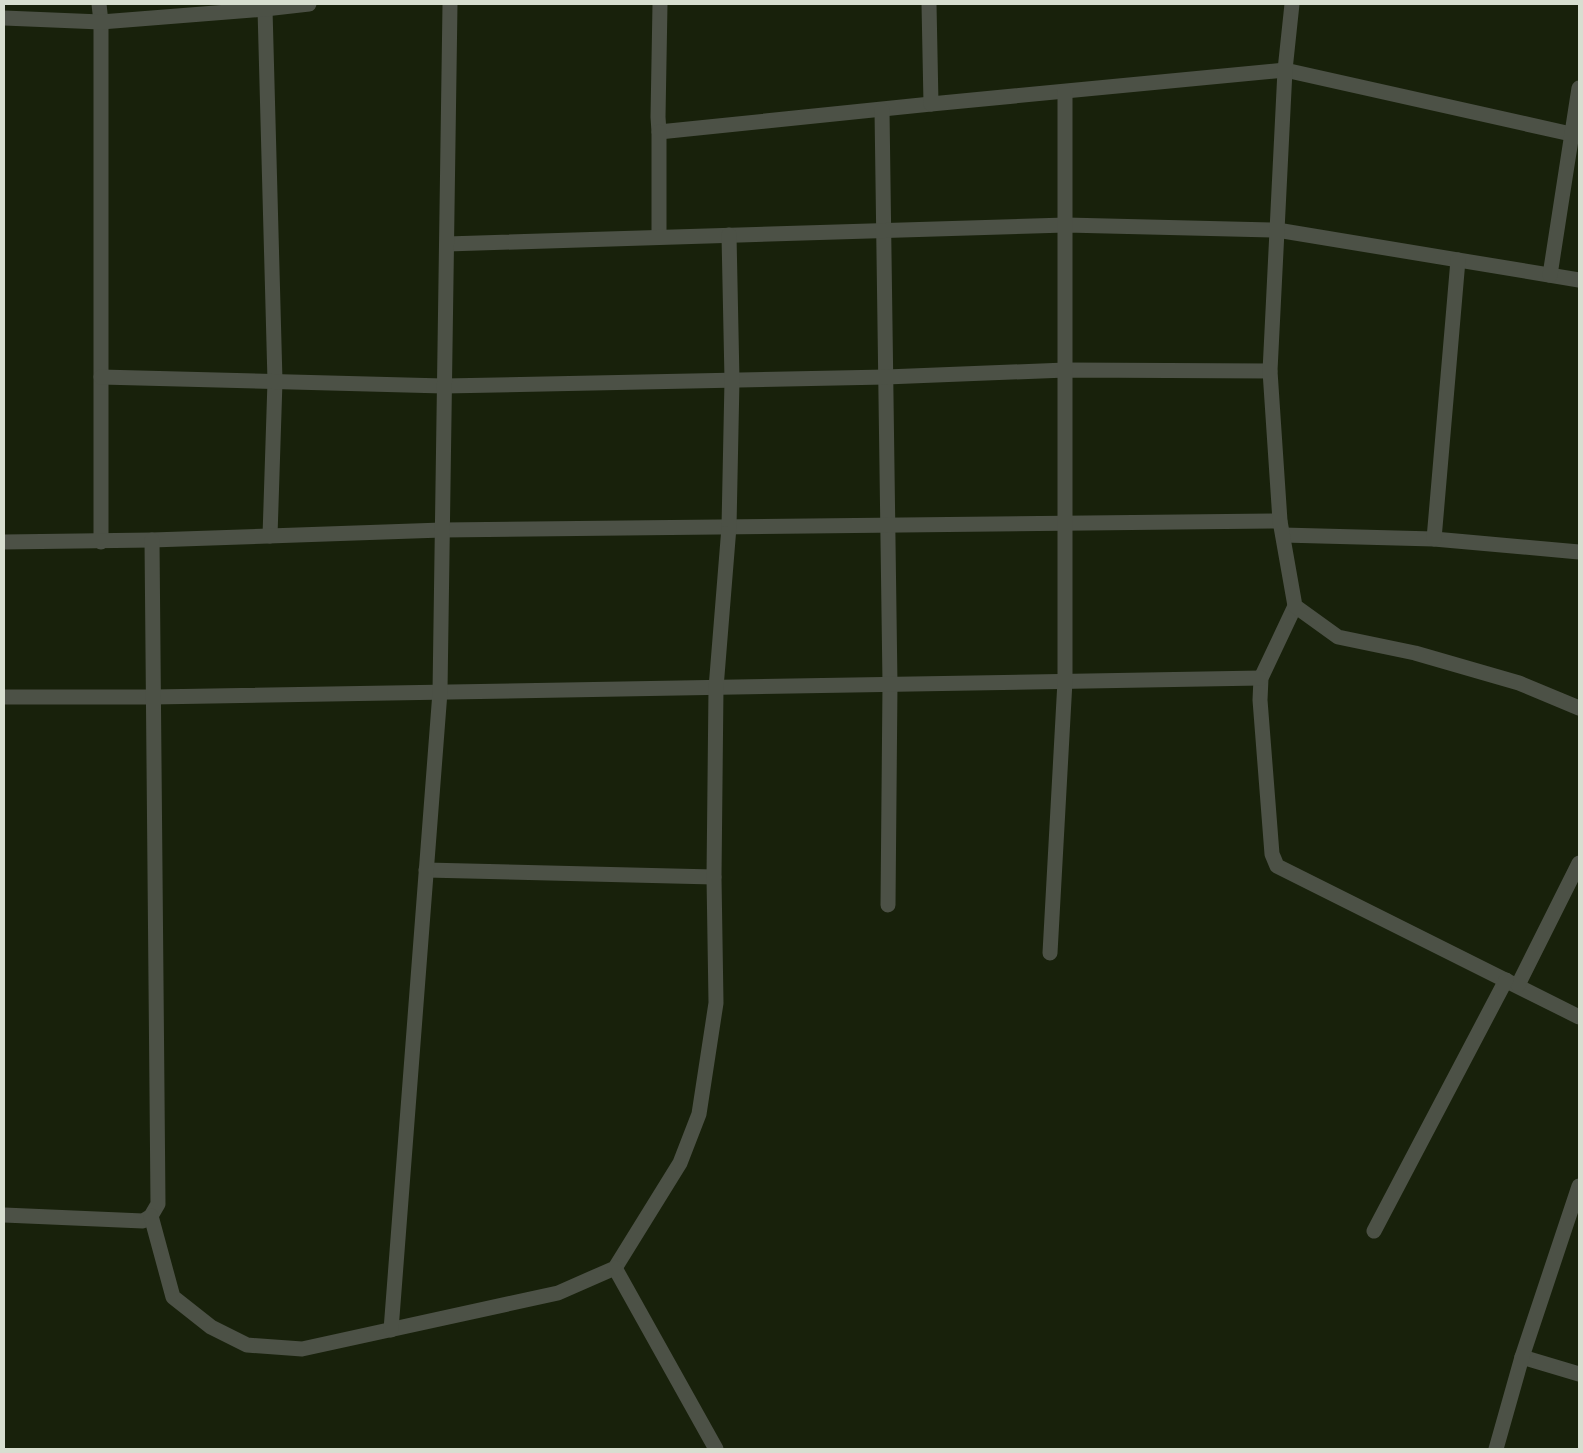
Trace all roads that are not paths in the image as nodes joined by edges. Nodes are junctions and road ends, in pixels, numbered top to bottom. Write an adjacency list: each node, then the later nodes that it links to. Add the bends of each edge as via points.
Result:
1 (99, 4): 9 (street)
2 (309, 4): 7 (street)
3 (450, 4): 22 (street)
4 (660, 4): 15 (street)
5 (929, 4): 13 (street)
6 (1292, 4): 10 (street)
7 (265, 9): 9 (street); 31 (street)
8 (4, 18): 9 (street)
9 (101, 22): 28 (street)
10 (1284, 70): 12 (street); 16 (street); 19 (street)
11 (1579, 88): 16 (street)
12 (1065, 92): 13 (street); 17 (street)
13 (931, 104): 14 (street)
14 (882, 110): 15 (street); 18 (street)
15 (659, 132): 21 (street)
16 (1571, 134): 24 (street)
17 (1066, 225): 18 (street); 19 (street); 26 (street)
18 (883, 230): 20 (street); 29 (street)
19 (1277, 230): 23 (street); 27 (street)
20 (729, 235): 21 (street); 30 (street)
21 (658, 237): 22 (street)
22 (447, 244): 32 (street)
23 (1458, 260): 24 (street); 39 (street)
24 (1550, 275): 25 (street)
25 (1579, 280)
26 (1066, 370): 27 (street); 29 (street); 33 (street)
27 (1270, 371): 36 (street)
28 (100, 377): 31 (street); 42 (street)
29 (886, 377): 30 (street); 34 (street)
30 (732, 380): 32 (street); 35 (street)
31 (276, 381): 32 (street); 38 (street)
32 (444, 386): 37 (street)
33 (1066, 523): 34 (street); 36 (street); 46 (street)
34 (887, 525): 35 (street); 47 (street)
35 (729, 527): 37 (street); 48 (street)
36 (1281, 528): 39 (street); 44 (street)
37 (442, 530): 38 (street); 49 (street)
38 (270, 536): 40 (street)
39 (1434, 539): 43 (street)
40 (152, 540): 42 (street); 51 (street)
41 (4, 542): 42 (street)
42 (101, 542)
43 (1579, 552)
44 (1296, 606): 45 (street); 52 (street, via 1338,637 1415,653 1519,683)
45 (1261, 678): 46 (street); 58 (street, via 1272,854 1277,866)
46 (1065, 681): 47 (street); 57 (street)
47 (890, 684): 48 (street); 56 (street)
48 (716, 688): 49 (street); 55 (street)
49 (440, 692): 51 (street); 54 (street)
50 (4, 697): 51 (street)
51 (153, 697): 62 (street, via 158,1204)
52 (1579, 706)
53 (1579, 863): 58 (street)
54 (426, 870): 55 (street); 65 (street)
55 (714, 877): 64 (street, via 716,1003 699,1114 680,1163)
56 (888, 905)
57 (1050, 953)
58 (1512, 982): 59 (street); 63 (street)
59 (1579, 1017)
60 (1579, 1186): 66 (street)
61 (4, 1215): 62 (street, via 143,1221)
62 (151, 1216): 65 (street, via 173,1298 211,1327 247,1345 302,1349)
63 (1374, 1231)
64 (615, 1268): 65 (street, via 558,1293); 68 (street)
65 (391, 1330)
66 (1522, 1357): 67 (street); 69 (street)
67 (1579, 1374)
68 (716, 1449)
69 (1496, 1449)

